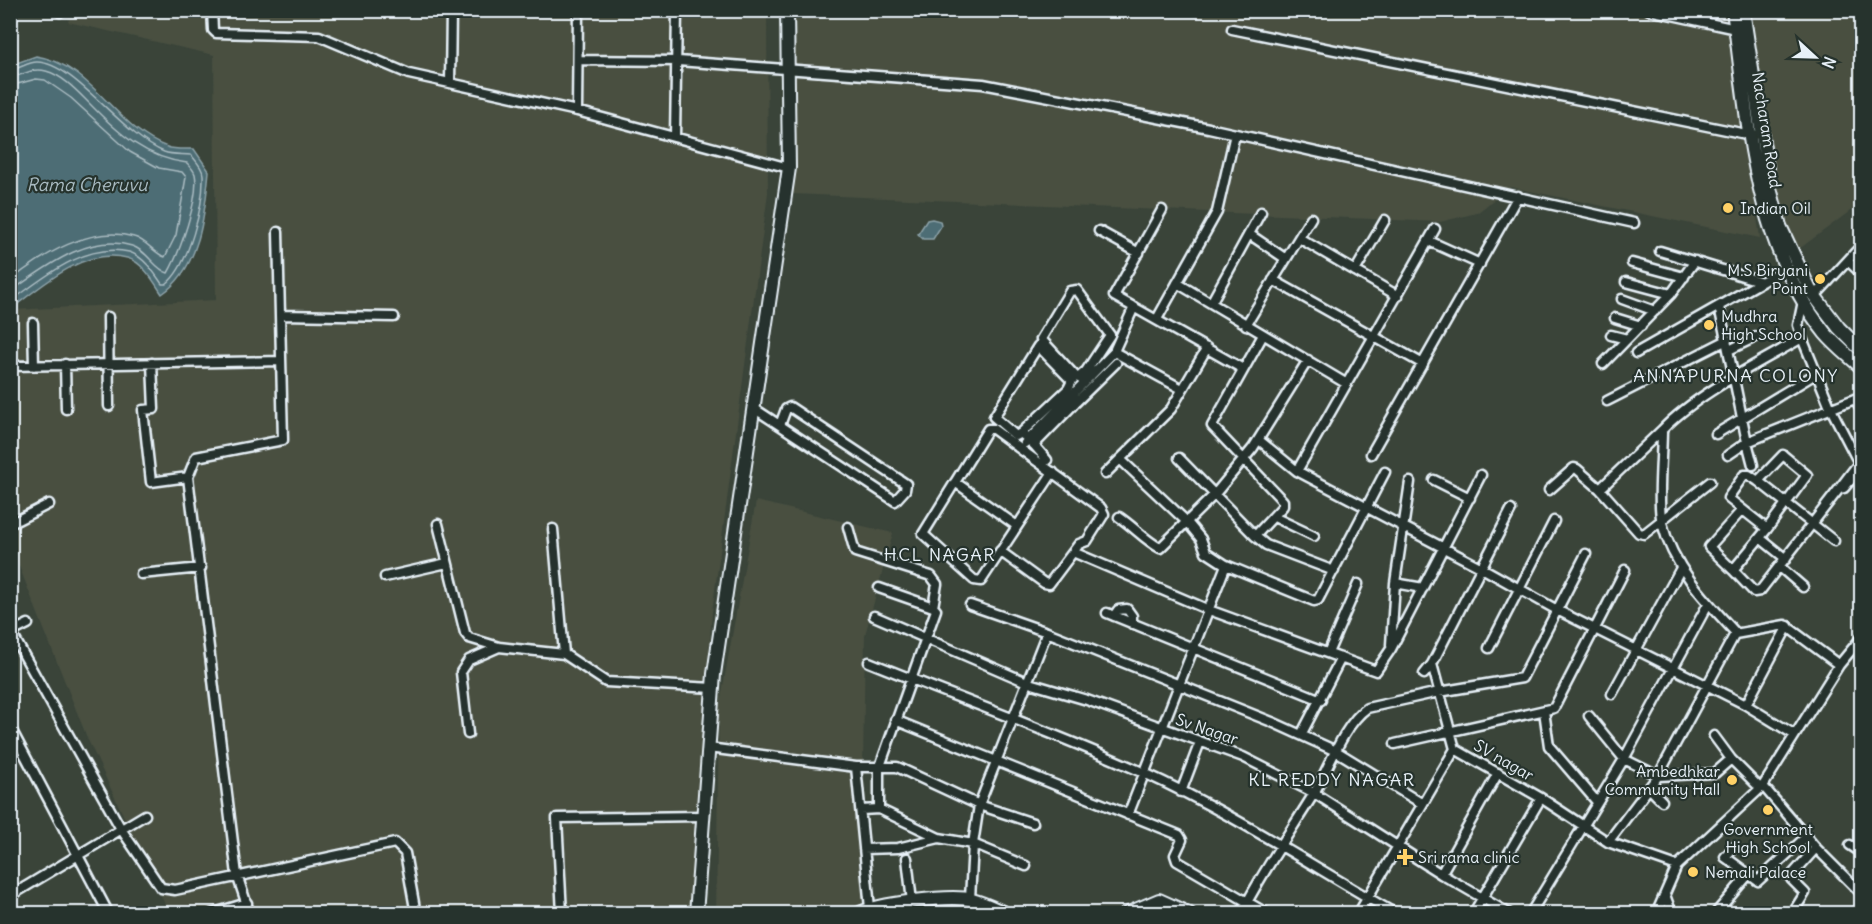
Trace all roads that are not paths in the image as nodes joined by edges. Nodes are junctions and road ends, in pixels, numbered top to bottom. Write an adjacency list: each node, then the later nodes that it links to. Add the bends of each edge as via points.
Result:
1 (212, 10): 14 (street, via 215,33 320,36 409,74)
2 (451, 10): 14 (street)
3 (578, 10): 11 (street)
4 (677, 10): 12 (street)
5 (787, 10): 13 (street)
6 (1648, 10): 10 (street)
7 (1733, 10): 10 (street, Nacharam Road)
8 (1743, 10): 17 (street, Nacharam Road)
9 (1232, 29): 17 (street)
10 (1736, 29): 17 (street, Nacharam Road)
11 (578, 60): 12 (street); 15 (street)
12 (678, 61): 13 (street); 18 (street)
13 (788, 69): 16 (street, via 983,84); 19 (street)
14 (450, 83): 15 (street)
15 (577, 111): 18 (street)
16 (1235, 134): 20 (street); 47 (street, via 1217,212)
17 (1756, 134): 40 (street, Nacharam Road, via 1762,203); 50 (street, Nacharam Road, via 1777,217)
18 (675, 137): 19 (street)
19 (789, 168): 98 (street)
20 (1518, 195): 25 (street); 39 (street)
21 (1162, 210): 34 (street)
22 (1261, 212): 29 (street)
23 (1311, 218): 30 (street)
24 (1385, 220): 41 (street)
25 (1634, 223)
26 (1435, 230): 31 (street)
27 (1099, 231): 34 (street)
28 (278, 232): 56 (street)
29 (1249, 234): 35 (street); 52 (street)
30 (1299, 238): 35 (street); 41 (street)
31 (1429, 241): 39 (street); 49 (street)
32 (1862, 245): 37 (street)
33 (1660, 251): 36 (street)
34 (1139, 253): 54 (street, via 1114,296)
35 (1286, 259): 44 (street)
36 (1695, 261): 43 (street); 45 (street)
37 (1848, 261): 42 (street); 50 (street)
38 (1632, 263): 43 (street)
39 (1480, 264): 82 (street)
40 (1786, 268): 45 (street); 50 (street, Nacharam Road)
41 (1355, 271): 49 (street)
42 (1862, 274)
43 (1684, 277): 48 (street)
44 (1273, 280): 62 (street); 67 (street)
45 (1759, 281): 53 (street)
46 (1626, 282): 48 (street)
47 (1177, 283): 52 (street); 60 (street)
48 (1671, 294): 55 (street)
49 (1398, 296): 67 (street)
50 (1809, 297): 68 (street, via 1798,325); 74 (street, Nacharam Road); 86 (street, Nacharam Road, via 1824,331)
51 (1622, 299): 55 (street)
52 (1211, 303): 62 (street)
53 (1719, 306): 70 (street); 75 (street)
54 (1134, 307): 60 (street); 73 (street)
55 (1655, 311): 63 (street)
56 (282, 315): 57 (street); 77 (street)
57 (394, 316)
58 (108, 317): 78 (street)
59 (1616, 318): 63 (street)
60 (1156, 319): 71 (street)
61 (33, 323): 85 (street)
62 (1246, 325): 64 (street)
63 (1641, 326): 69 (street)
64 (1263, 335): 76 (street); 87 (street)
65 (1611, 335): 69 (street)
66 (1756, 337): 72 (street)
67 (1374, 338): 82 (street); 91 (street)
68 (1802, 338): 88 (street); 90 (street)
69 (1627, 339): 83 (street)
70 (1727, 340): 72 (street); 95 (street)
71 (1207, 348): 87 (street); 92 (street)
72 (1729, 350): 90 (street)
73 (1115, 351): 89 (street); 92 (street)
74 (1862, 351)
75 (1636, 353)
76 (1308, 360): 91 (street); 106 (street)
77 (280, 361): 79 (street); 122 (street, via 283,440 196,457)
78 (108, 363): 79 (street); 81 (street); 96 (street)
79 (152, 363): 122 (street, via 154,409 143,410 151,482)
80 (1116, 363): 93 (street)
81 (65, 364): 85 (street); 97 (street)
82 (1423, 364): 109 (street)
83 (1603, 364)
84 (10, 366): 85 (street)
85 (34, 366)
86 (1862, 368)
87 (1243, 369): 114 (street, via 1212,426)
88 (1817, 373): 99 (street); 101 (street)
89 (1088, 374): 89 (street, via 1076,377 1041,339 1070,291 1077,290 1110,335); 93 (street)
90 (1733, 378): 101 (street); 103 (street)
91 (1347, 384): 117 (street)
92 (1182, 389): 112 (street, via 1171,409)
93 (1072, 396): 105 (street); 105 (street, via 1072,381 1038,346 994,417 1016,436)
94 (1858, 397): 99 (street); 100 (street)
95 (1607, 401)
96 (109, 406)
97 (66, 409)
98 (755, 409): 102 (street); 208 (street)
99 (1831, 409): 107 (street); 116 (street)
100 (1862, 410)
101 (1741, 420): 104 (street); 107 (street)
102 (780, 424): 102 (street, via 790,407 906,484 905,490 895,501)
103 (1662, 430): 128 (street); 141 (street)
104 (1716, 434)
105 (1027, 439): 108 (street); 113 (street)
106 (1259, 440): 114 (street); 117 (street)
107 (1747, 442): 110 (street); 115 (street)
108 (1020, 449): 118 (street); 125 (street, via 988,429)
109 (1371, 454)
110 (1728, 455)
111 (1179, 458): 130 (street)
112 (1120, 459): 120 (street); 140 (street)
113 (1047, 460)
114 (1243, 461): 130 (street); 138 (street, via 1283,501)
115 (1753, 465)
116 (1860, 467): 144 (street)
117 (1297, 471): 134 (street)
118 (1053, 472): 145 (street); 156 (street, via 1104,511 1087,541)
119 (1385, 472): 134 (street)
120 (1105, 474)
121 (1481, 474): 131 (street)
122 (188, 477): 162 (street)
123 (1434, 480): 131 (street)
124 (1758, 481): 133 (street); 133 (street, via 1783,455 1807,472); 136 (street, via 1747,474 1730,494 1728,501)
125 (955, 482): 145 (street); 155 (street, via 923,534 978,582)
126 (1410, 482): 146 (street)
127 (1710, 482): 141 (street)
128 (1600, 489): 129 (street, via 1574,468); 141 (street, via 1641,534)
129 (1549, 490)
130 (1215, 494): 140 (street); 151 (street)
131 (1470, 498): 154 (street)
132 (50, 504): 142 (street)
133 (1786, 504): 144 (street); 149 (street)
134 (1366, 508): 146 (street); 167 (street)
135 (1511, 510): 163 (street)
136 (1742, 510): 149 (street); 166 (street, via 1709,547)
137 (1119, 517): 140 (street, via 1161,548)
138 (1274, 517): 150 (street); 151 (street)
139 (1554, 521): 175 (street)
140 (1187, 522): 160 (street, via 1206,552)
141 (1661, 522): 164 (street)
142 (10, 524)
143 (438, 524): 159 (street)
144 (1813, 524): 153 (street); 158 (street)
145 (1017, 526): 155 (street)
146 (1402, 526): 154 (street); 170 (street)
147 (848, 528): 178 (street, via 855,552 930,576 937,584)
148 (554, 529): 197 (street)
149 (1767, 529): 152 (street)
150 (1314, 536)
151 (1255, 537): 167 (street)
152 (1760, 538): 158 (street); 166 (street)
153 (1834, 541)
154 (1444, 549): 163 (street); 174 (street)
155 (1000, 552): 156 (street, via 1049,584)
156 (1073, 552): 179 (street)
157 (1586, 554): 180 (street)
158 (1786, 560): 161 (street)
159 (447, 563): 169 (street); 191 (street, via 465,633 469,638)
160 (1227, 565): 167 (street, via 1314,601); 179 (street)
161 (1780, 567): 166 (street, via 1757,593); 172 (street)
162 (201, 568): 168 (street); 271 (street)
163 (1482, 568): 175 (street); 200 (street)
164 (1681, 568): 176 (street); 193 (street)
165 (1625, 570): 185 (street)
166 (1733, 570)
167 (1334, 572)
168 (141, 574)
169 (385, 577)
170 (1395, 583): 174 (street); 194 (street)
171 (1358, 585): 196 (street)
172 (1803, 587)
173 (879, 588): 178 (street)
174 (1423, 588): 194 (street)
175 (1521, 589): 180 (street); 192 (street)
176 (1708, 604): 188 (street); 202 (street)
177 (970, 605): 187 (street)
178 (933, 607): 189 (street, via 935,613)
179 (1209, 610): 195 (street); 196 (street)
180 (1557, 610): 185 (street); 209 (street, via 1522,678)
181 (1110, 615): 195 (street)
182 (874, 616): 189 (street, Sv Nagar)
183 (28, 624): 186 (street)
184 (1788, 626): 188 (street); 201 (street); 212 (street)
185 (1596, 629): 193 (street); 213 (street, via 1556,706)
186 (11, 632): 253 (street)
187 (1047, 632): 205 (street); 206 (street)
188 (1736, 633): 207 (street)
189 (927, 637): 204 (street); 205 (street, Sv Nagar)
190 (1862, 637): 201 (street)
191 (499, 647): 197 (street); 220 (street, via 469,660 461,672)
192 (1489, 648)
193 (1635, 648): 202 (street); 210 (street)
194 (1391, 649): 198 (street, via 1376,671)
195 (1193, 650): 206 (street); 211 (street)
196 (1328, 653): 198 (street)
197 (564, 654): 208 (street, via 606,682)
198 (1341, 658): 211 (street)
199 (869, 662): 204 (street)
200 (1432, 664): 203 (street); 209 (street)
201 (1839, 665): 222 (street)
202 (1672, 668): 207 (street); 229 (street)
203 (1424, 674)
204 (910, 679): 215 (street); 216 (street)
205 (1029, 683): 215 (street); 218 (street, Sv Nagar, via 1087,700)
206 (1179, 685): 218 (street); 221 (street)
207 (1709, 685): 212 (street); 236 (street)
208 (713, 688): 226 (street)
209 (1439, 692): 219 (street); 228 (street, via 1367,708)
210 (1612, 694)
211 (1321, 700): 221 (street)
212 (1746, 705): 222 (street)
213 (1544, 711): 219 (street); 243 (street, via 1548,746)
214 (1589, 716): 229 (street)
215 (1014, 718): 231 (street); 234 (street)
216 (895, 720): 231 (street); 233 (street)
217 (10, 727): 265 (street)
218 (1161, 729): 224 (street, Sv Nagar); 234 (street)
219 (1449, 732): 225 (street); 227 (street)
220 (468, 734)
221 (1301, 735): 228 (street)
222 (1795, 735): 237 (street)
223 (1714, 736): 230 (street)
224 (1200, 742): 239 (street); 240 (street, Sv Nagar, via 1243,757)
225 (1395, 744)
226 (708, 748): 232 (street); 249 (street)
227 (1455, 748): 235 (street, SV nagar); 244 (street, SV nagar)
228 (1336, 751): 240 (street); 244 (street)
229 (1624, 759): 236 (street); 243 (street)
230 (1731, 759): 236 (street, via 1715,773); 237 (street)
231 (996, 761): 245 (street); 250 (street)
232 (856, 767): 233 (street); 247 (street)
233 (879, 769): 245 (street, via 897,767); 246 (street)
234 (1144, 773): 239 (street); 250 (street)
235 (1498, 773): 241 (street, SV nagar); 269 (street)
236 (1658, 776): 238 (street)
237 (1762, 787): 254 (street); 268 (street)
238 (1648, 788): 242 (street); 256 (street)
239 (1181, 792): 258 (street)
240 (1314, 793): 258 (street); 260 (street, Sv Nagar)
241 (1541, 798): 252 (street, SV nagar); 276 (street)
242 (1662, 801)
243 (1597, 802): 252 (street)
244 (1421, 803): 260 (street, SV nagar)
245 (979, 805): 251 (street); 257 (street)
246 (879, 809): 247 (street); 255 (street)
247 (861, 810): 263 (street)
248 (145, 815): 253 (street)
249 (703, 816): 287 (street, via 557,818); 288 (street)
250 (1128, 816): 278 (street, via 1179,835 1182,840 1175,855 1177,861)
251 (1033, 823)
252 (1584, 826): 256 (street, SV nagar); 298 (street)
253 (121, 829): 265 (street); 271 (street, via 166,890)
254 (1807, 836): 262 (street); 270 (street, via 1758,881)
255 (939, 838): 257 (street); 263 (street, via 898,848)
256 (1608, 842): 268 (street, SV nagar)
257 (972, 844): 267 (street); 277 (street)
258 (1281, 844): 275 (street); 278 (street)
259 (1850, 845): 264 (street)
260 (1398, 847): 269 (street, Sv Nagar); 275 (street, SV nagar)
261 (1734, 847): 270 (street, via 1725,857)
262 (1816, 848): 273 (street); 302 (street, via 1791,876 1805,893)
263 (864, 849): 281 (street)
264 (1862, 852)
265 (79, 854): 274 (street); 283 (street)
266 (908, 858): 279 (street)
267 (1026, 866)
268 (1677, 866): 272 (street)
269 (1441, 874): 276 (street, Sv Nagar)
270 (1749, 874): 301 (street)
271 (237, 875): 280 (street); 286 (street, via 395,843 405,853)
272 (1665, 894): 299 (street); 300 (street)
273 (1862, 894)
274 (10, 896)
275 (1367, 897): 294 (street, SV nagar); 295 (street)
276 (1483, 897): 296 (street); 297 (street, Sv Nagar)
277 (970, 899): 279 (street); 290 (street)
278 (1247, 901): 292 (street); 293 (street)
279 (912, 902): 281 (street)
280 (247, 903): 284 (street); 285 (street)
281 (877, 909): 289 (street)
282 (1186, 913): 291 (street, via 1159,900)
283 (109, 914)
284 (211, 914)
285 (250, 914)
286 (416, 914)
287 (562, 914)
288 (696, 914)
289 (858, 914)
290 (1006, 914)
291 (1126, 914)
292 (1240, 914)
293 (1268, 914)
294 (1358, 914)
295 (1396, 914)
296 (1473, 914)
297 (1510, 914)
298 (1530, 914)
299 (1656, 914)
300 (1672, 914)
301 (1715, 914)
302 (1796, 914)

